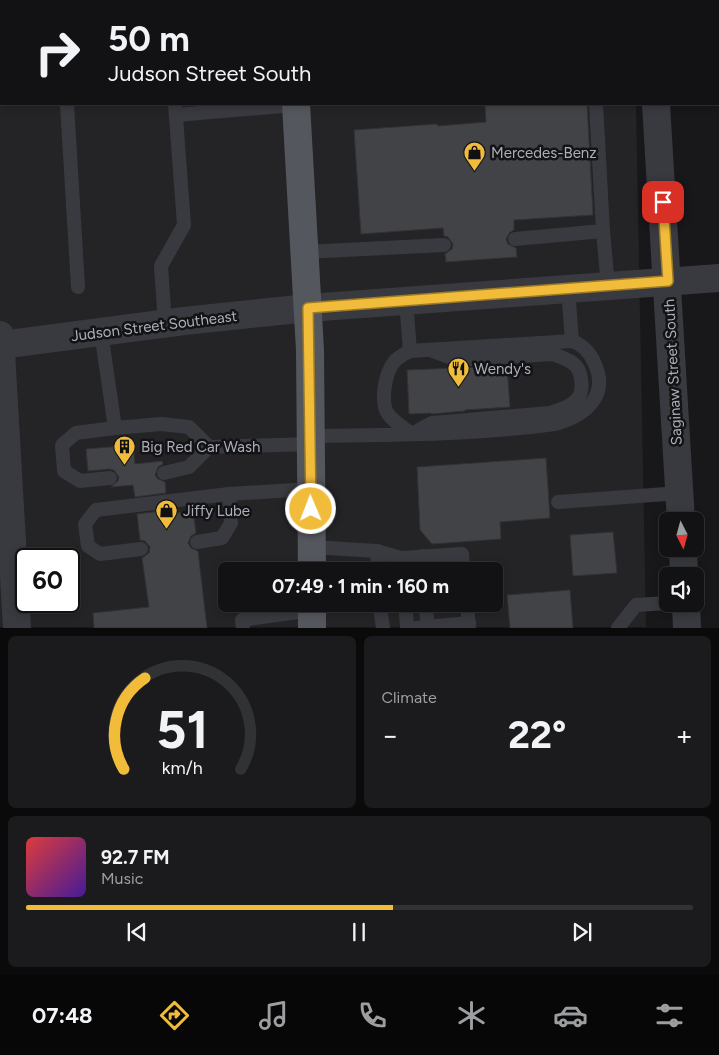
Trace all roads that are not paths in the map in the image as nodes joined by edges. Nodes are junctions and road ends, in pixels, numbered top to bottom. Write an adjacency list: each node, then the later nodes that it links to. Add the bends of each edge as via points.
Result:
1 (67, 105): 14 (lane)
2 (272, 105): 6 (lane)
3 (296, 105): 10 (main road)
4 (596, 105): 7 (lane)
5 (656, 105): 12 (street, Saginaw Street South)
6 (176, 109): 18 (lane, via 184,225 161,266)
7 (603, 231): 8 (lane); 13 (lane)
8 (515, 239)
9 (444, 245): 10 (lane)
10 (305, 252): 17 (main road)
11 (719, 278): 12 (street, Judson Street Southeast)
12 (668, 281): 13 (street, Judson Street Southeast); 31 (street, Saginaw Street South)
13 (608, 286): 15 (street, Judson Street Southeast)
14 (78, 288)
15 (568, 288): 16 (street, Judson Street Southeast); 21 (lane)
16 (406, 300): 17 (street, Judson Street Southeast); 23 (lane)
17 (308, 308): 18 (street, Judson Street Southeast); 26 (main road)
18 (165, 324): 19 (street, Judson Street Southeast)
19 (101, 332): 20 (street, Judson Street Southeast); 24 (lane)
20 (0, 342): 53 (street)
21 (572, 342): 22 (lane); 25 (lane, via 580,344 592,356 600,383 591,404 568,421 539,426)
22 (430, 350): 23 (lane); 25 (lane, via 457,360 553,354 575,365 581,388 575,401 565,408 432,423)
23 (410, 351): 25 (lane, via 392,363 384,397 387,413)
24 (115, 428): 27 (lane, via 161,424 189,426); 29 (lane, via 76,432 62,445 64,471 80,482)
25 (412, 434): 26 (lane)
26 (310, 440): 27 (lane); 30 (main road)
27 (209, 447): 28 (lane, via 190,467)
28 (164, 473)
29 (110, 478)
30 (311, 489): 32 (lane); 39 (main road)
31 (680, 493): 33 (lane); 34 (street, Saginaw Street South)
32 (229, 494): 35 (lane, via 231,523 222,538); 36 (lane, via 96,510 85,524 88,546 100,554)
33 (558, 502)
34 (681, 512)
35 (197, 542)
36 (141, 549)
37 (377, 551): 39 (lane); 40 (lane); 41 (lane)
38 (422, 556): 42 (lane); 43 (lane); 44 (lane, via 462,554)
39 (312, 559)
40 (378, 562)
41 (397, 562)
42 (409, 562)
43 (422, 562)
44 (463, 562)
45 (659, 604): 56 (lane, via 636,605)
46 (406, 612): 55 (lane)
47 (425, 612): 52 (lane)
48 (468, 612): 51 (lane)
49 (686, 612): 57 (street)
50 (312, 614): 54 (lane, via 242,620)
51 (469, 625): 52 (lane)
52 (421, 627)
53 (17, 628)
54 (242, 628)
55 (407, 628)
56 (618, 628)
57 (687, 628)

